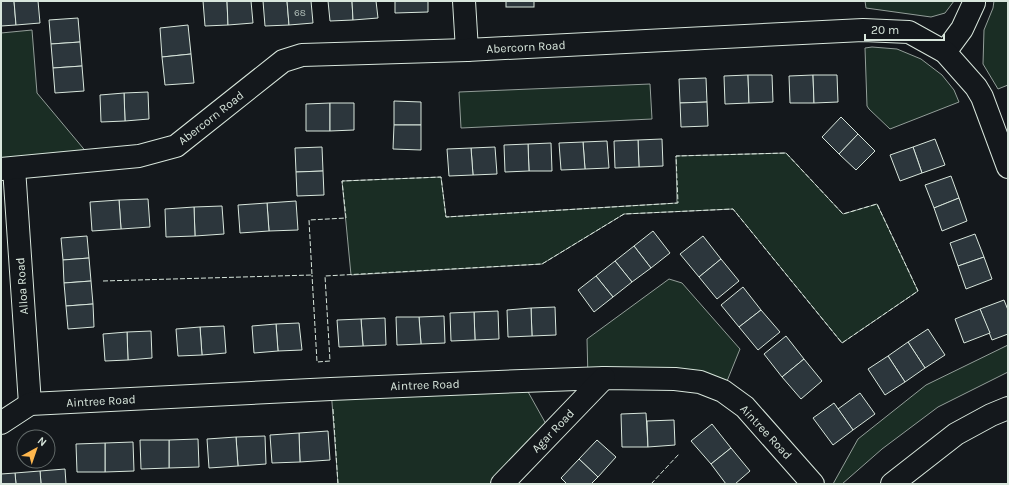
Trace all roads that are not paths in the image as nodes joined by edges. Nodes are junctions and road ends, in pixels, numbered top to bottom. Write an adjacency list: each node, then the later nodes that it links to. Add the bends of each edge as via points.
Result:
1 (464, 1): 3 (street)
2 (974, 1): 4 (street, via 962,30)
3 (467, 50): 4 (street, Abercorn Road, via 863,30 909,32); 6 (street, Abercorn Road, via 302,55 283,61 176,146 139,156)
4 (945, 52): 5 (street, Abercorn Road, via 982,97)
5 (1008, 167)
6 (7, 169): 8 (street, Alloa Road)
7 (604, 378): 8 (street, Aintree Road, via 339,388); 11 (street, Agar Road); 12 (street, Aintree Road, via 674,379 700,382 723,391 745,407)
8 (30, 404): 10 (street)
9 (1008, 408): 13 (street, via 956,434)
10 (1, 423)
11 (502, 484)
12 (813, 484)
13 (892, 484)

